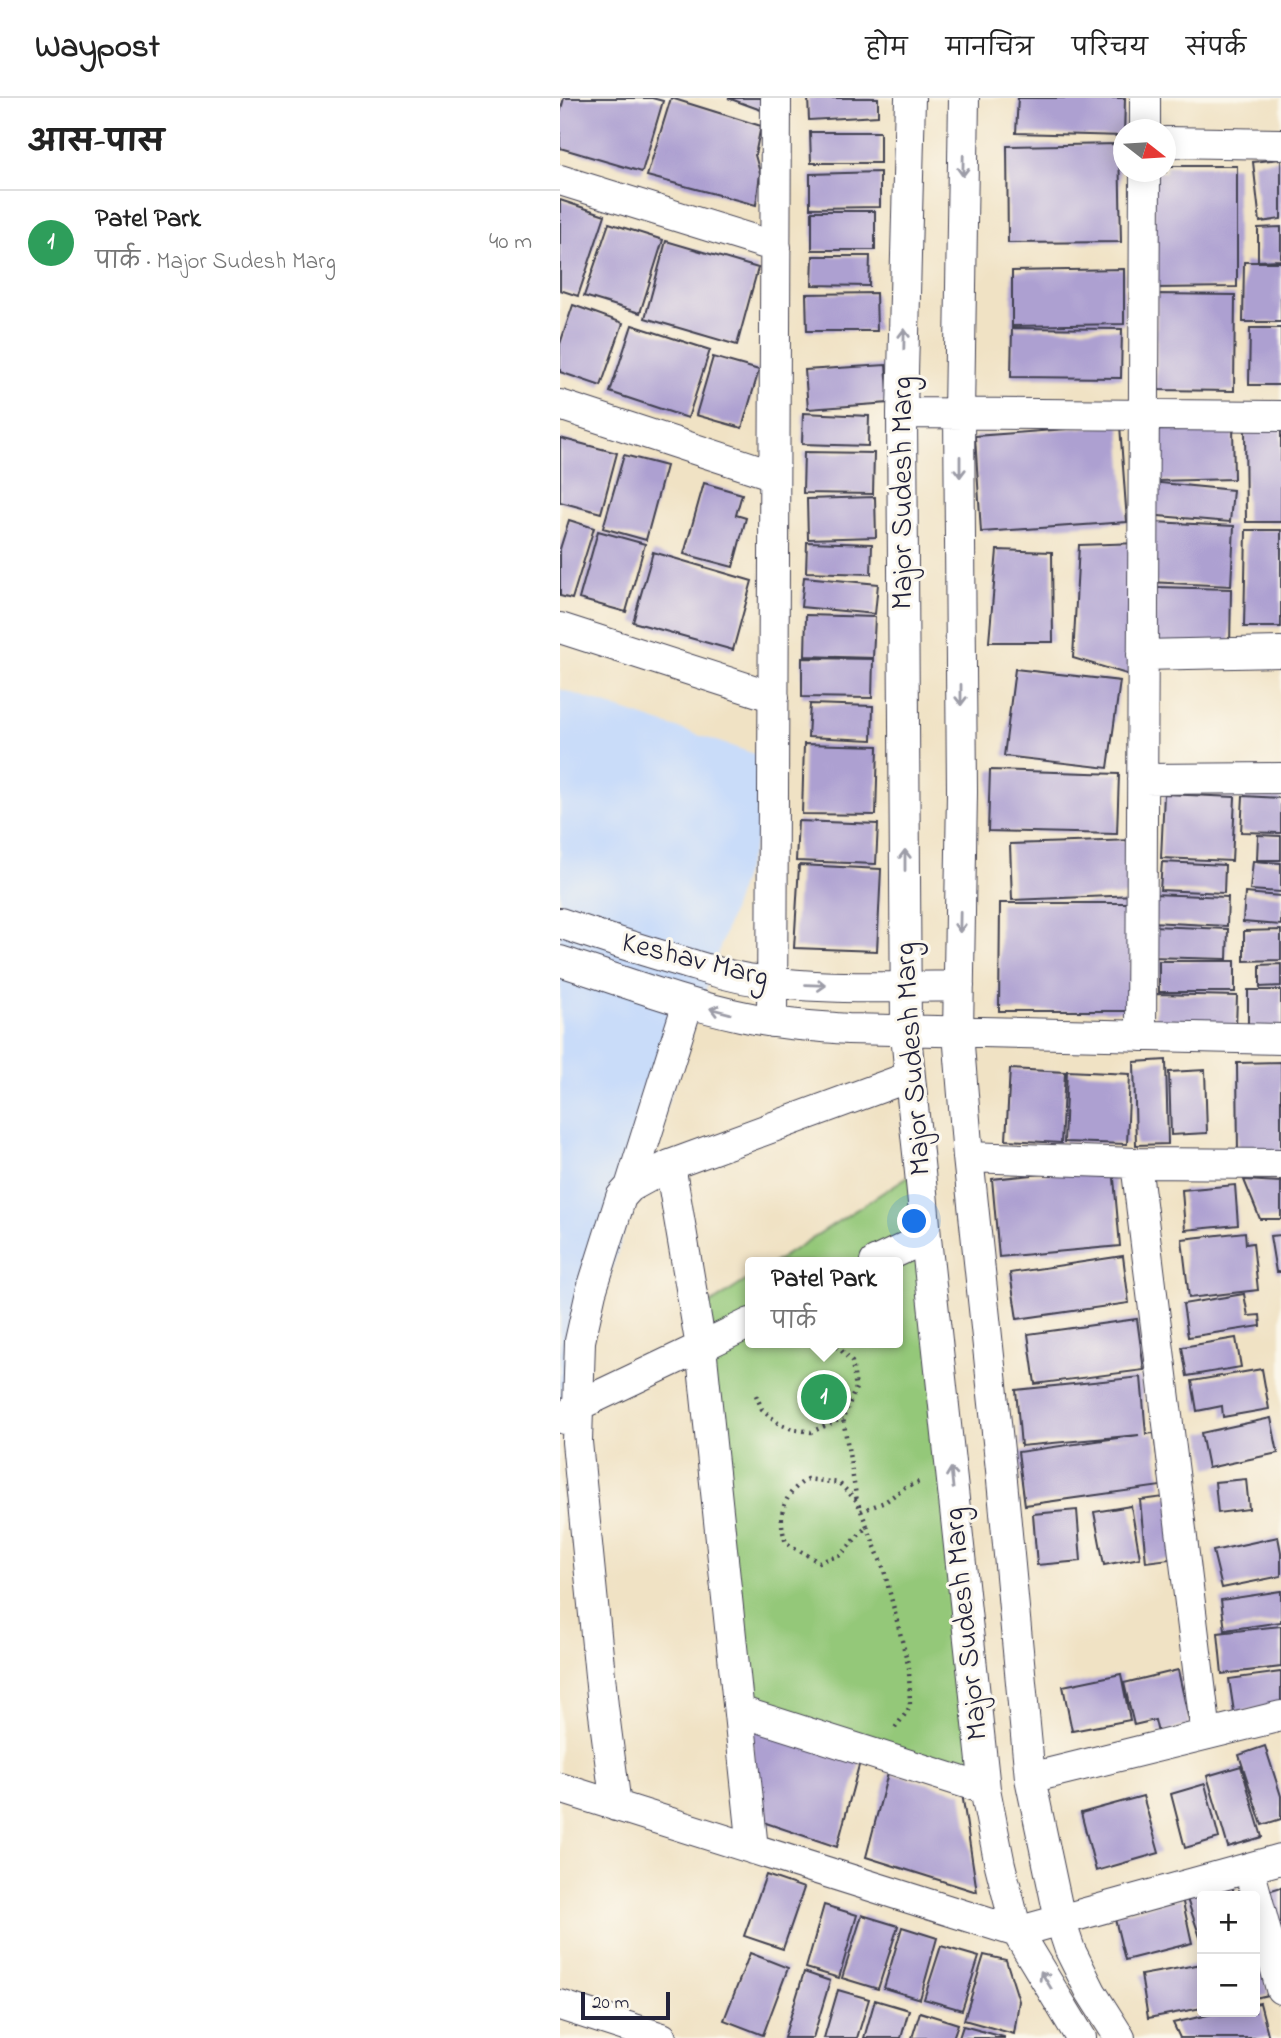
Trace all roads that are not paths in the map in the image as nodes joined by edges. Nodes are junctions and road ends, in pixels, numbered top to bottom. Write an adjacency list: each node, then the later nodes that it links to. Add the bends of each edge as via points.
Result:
1 (776, 98): 10 (street)
2 (910, 98): 12 (street, Major Sudesh Marg, one-way to 2)
3 (964, 98): 13 (street, Major Sudesh Marg, one-way to 13)
4 (1145, 98): 5 (street)
5 (1145, 119)
6 (1176, 142): 7 (street)
7 (1281, 144)
8 (560, 180): 10 (street)
9 (1145, 182): 14 (street)
10 (776, 247): 16 (street)
11 (560, 405): 16 (street)
12 (902, 413): 13 (street); 27 (street, Major Sudesh Marg, one-way to 12)
13 (959, 413): 14 (street); 26 (street, Major Sudesh Marg, one-way to 26)
14 (1143, 415): 15 (street); 19 (street)
15 (1281, 416)
16 (774, 475): 20 (street)
17 (560, 628): 20 (street)
18 (1281, 652): 19 (street)
19 (1142, 655): 22 (street)
20 (774, 697): 25 (street)
21 (1281, 778): 22 (street)
22 (1142, 779): 32 (street)
23 (560, 923): 25 (street, Keshav Marg, via 719,973)
24 (560, 961): 28 (street, Keshav Marg)
25 (772, 982): 27 (street, Keshav Marg, one-way to 27); 29 (street)
26 (959, 986): 27 (street, Keshav Marg); 31 (street, Major Sudesh Marg)
27 (906, 987): 30 (street, Major Sudesh Marg)
28 (688, 1003): 29 (street, Keshav Marg, one-way to 28); 39 (street)
29 (772, 1022): 30 (street, Keshav Marg)
30 (906, 1031): 31 (street, Keshav Marg); 34 (street, Major Sudesh Marg)
31 (958, 1032): 32 (street, Keshav Marg); 35 (street, Major Sudesh Marg)
32 (1141, 1036): 33 (street, Keshav Marg)
33 (1281, 1039)
34 (909, 1077): 38 (street); 40 (street, Major Sudesh Marg)
35 (968, 1157): 36 (street); 48 (street, Major Sudesh Marg)
36 (1136, 1163): 37 (street); 47 (street)
37 (1281, 1164)
38 (670, 1165): 39 (street); 43 (street)
39 (630, 1186): 44 (street, via 616,1210 585,1314)
40 (926, 1238): 41 (street); 50 (street, Major Sudesh Marg, one-way to 40)
41 (886, 1257)
42 (745, 1326): 43 (street)
43 (701, 1347): 44 (street); 45 (street)
44 (569, 1415): 51 (street, via 577,1442)
45 (739, 1711): 50 (street); 52 (street)
46 (1281, 1716): 47 (street)
47 (1206, 1734): 48 (street)
48 (1030, 1778): 55 (street, Major Sudesh Marg)
49 (560, 1788): 51 (street)
50 (985, 1789): 56 (street, Major Sudesh Marg)
51 (616, 1806): 52 (street)
52 (753, 1849): 56 (street)
53 (1281, 1859): 54 (street)
54 (1249, 1868): 55 (street); 57 (street)
55 (1060, 1920): 56 (street); 61 (street, Major Sudesh Marg, via 1091,1992)
56 (1017, 1932): 60 (street, Major Sudesh Marg, one-way to 56)
57 (1281, 1989)
58 (574, 2018): 59 (street)
59 (662, 2038)
60 (1081, 2038)
61 (1121, 2038)

